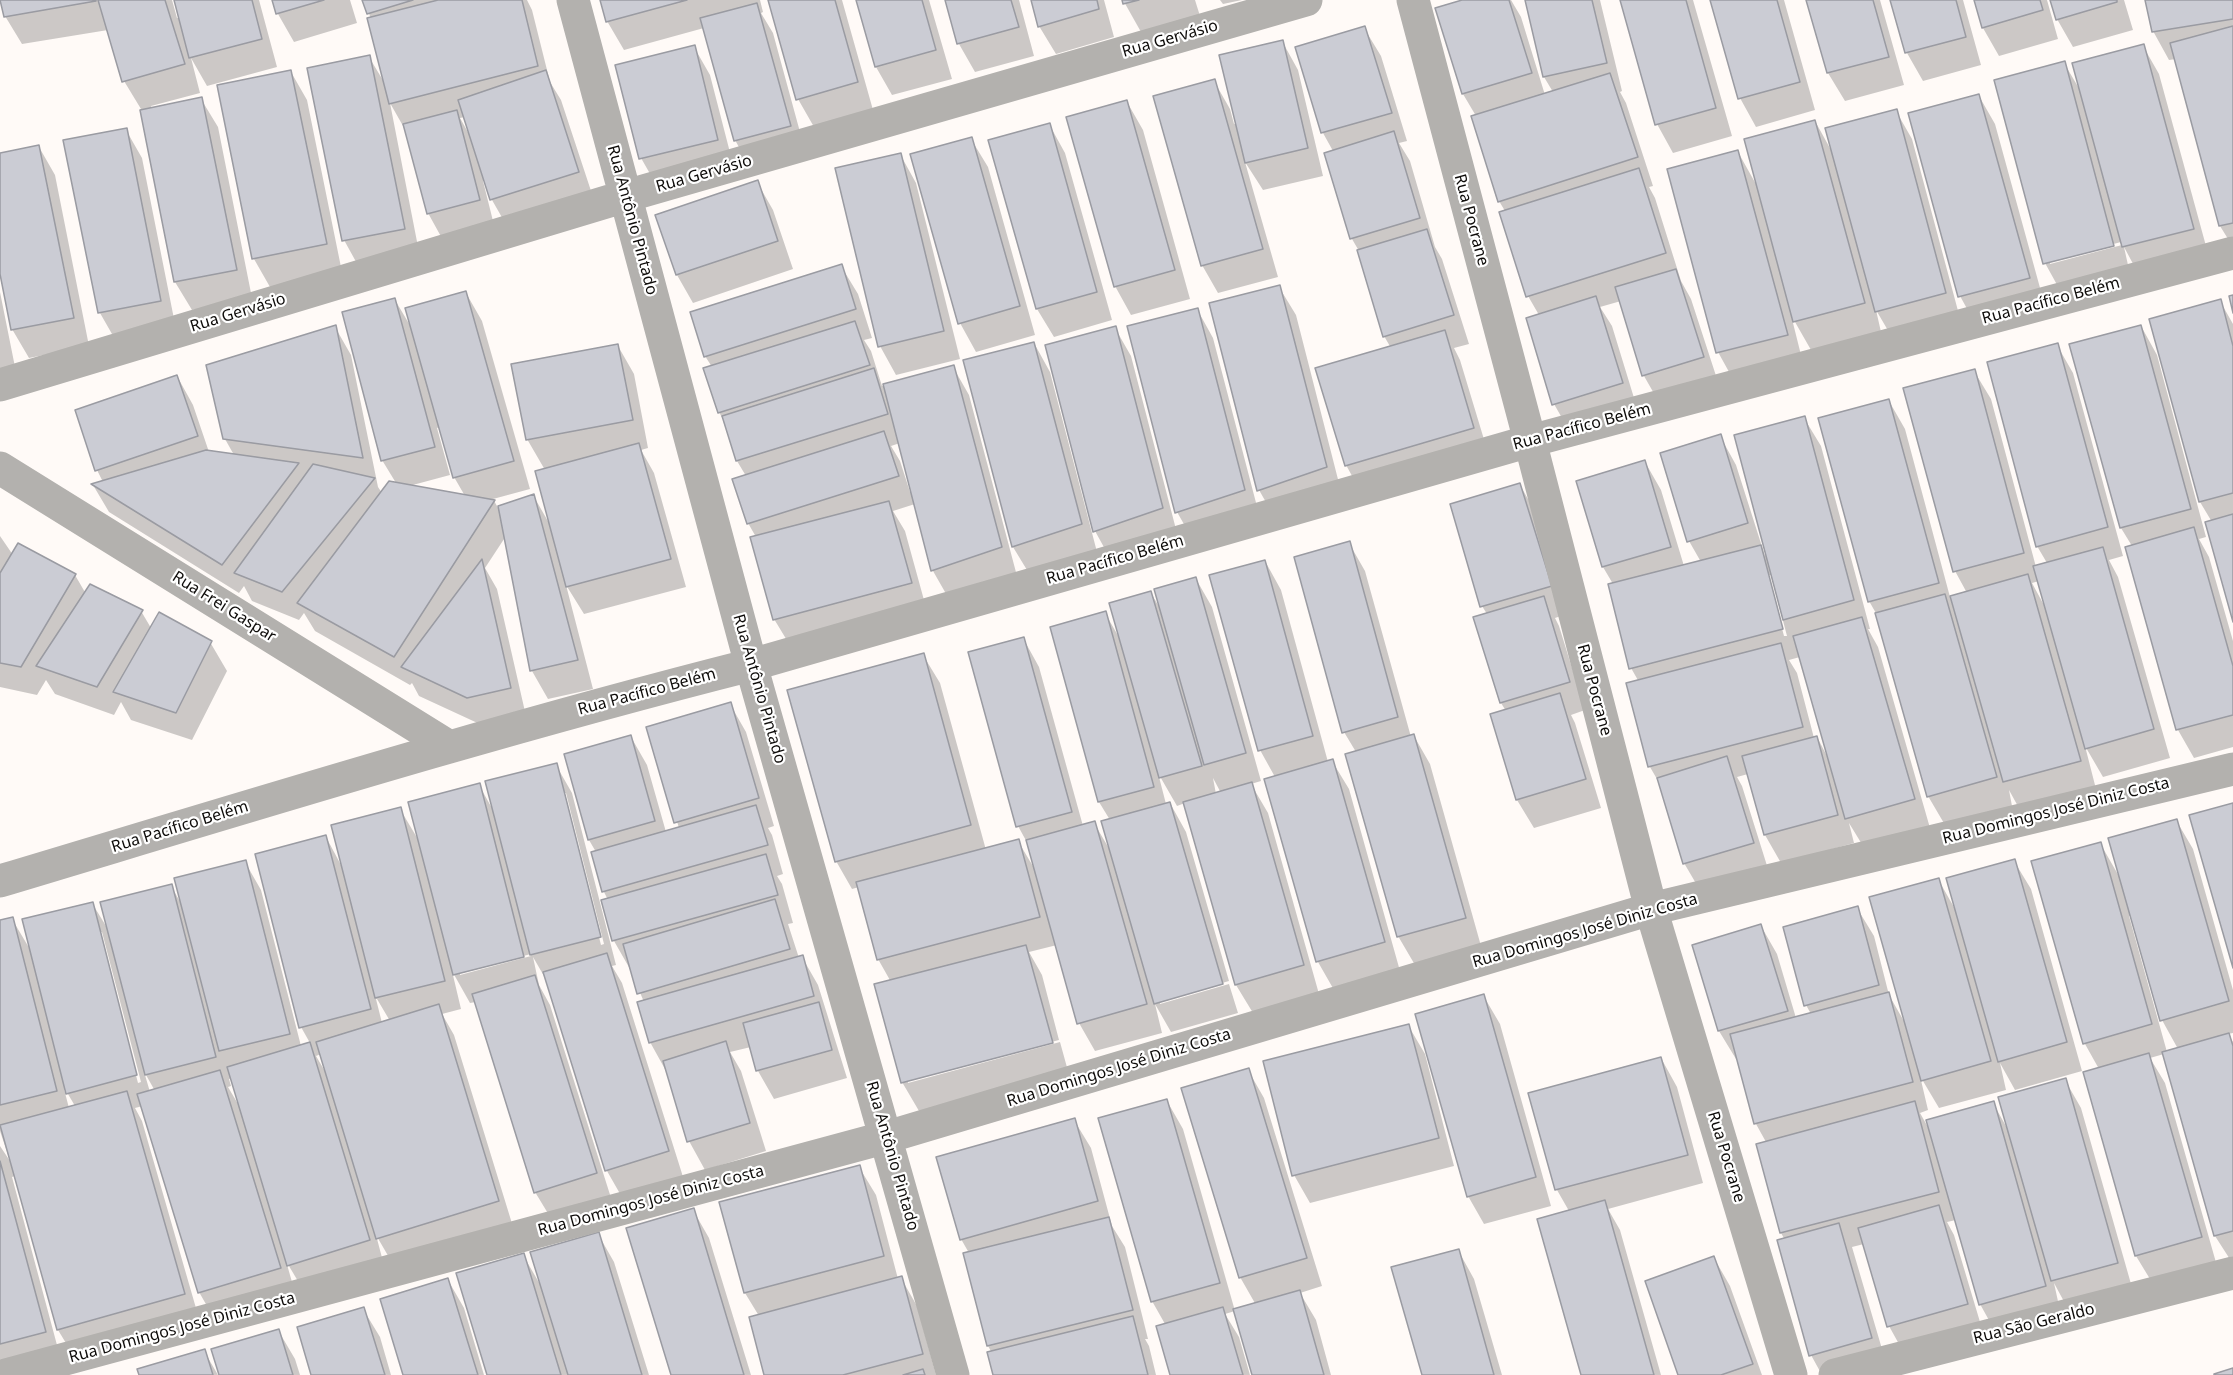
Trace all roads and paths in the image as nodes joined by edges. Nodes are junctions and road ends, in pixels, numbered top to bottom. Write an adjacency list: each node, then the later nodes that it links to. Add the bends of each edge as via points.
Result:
1 (573, 0): 4 (street, Rua Antônio Pintado)
2 (1305, 0): 4 (street, Rua Gervásio)
3 (1413, 0): 7 (street, Rua Pocrane)
4 (626, 196): 6 (street, Rua Gervásio); 9 (street, Rua Antônio Pintado)
5 (2233, 253): 7 (street, Rua Pacífico Belém)
6 (0, 385)
7 (1530, 441): 9 (street, Rua Pacífico Belém); 13 (street, Rua Pocrane)
8 (0, 468): 10 (street, Rua Frei Gaspar)
9 (751, 665): 10 (street, Rua Pacífico Belém); 14 (street, Rua Antônio Pintado)
10 (448, 746): 12 (street, Rua Pacífico Belém)
11 (2233, 769): 13 (street, Rua Domingos José Diniz Costa)
12 (0, 881)
13 (1651, 909): 14 (street, Rua Domingos José Diniz Costa); 18 (street, Rua Pocrane)
14 (887, 1137): 16 (street, Rua Domingos José Diniz Costa); 17 (street, Rua Antônio Pintado)
15 (2233, 1273): 19 (street, Rua São Geraldo)
16 (6, 1375)
17 (953, 1375)
18 (1791, 1375)
19 (1835, 1375)

